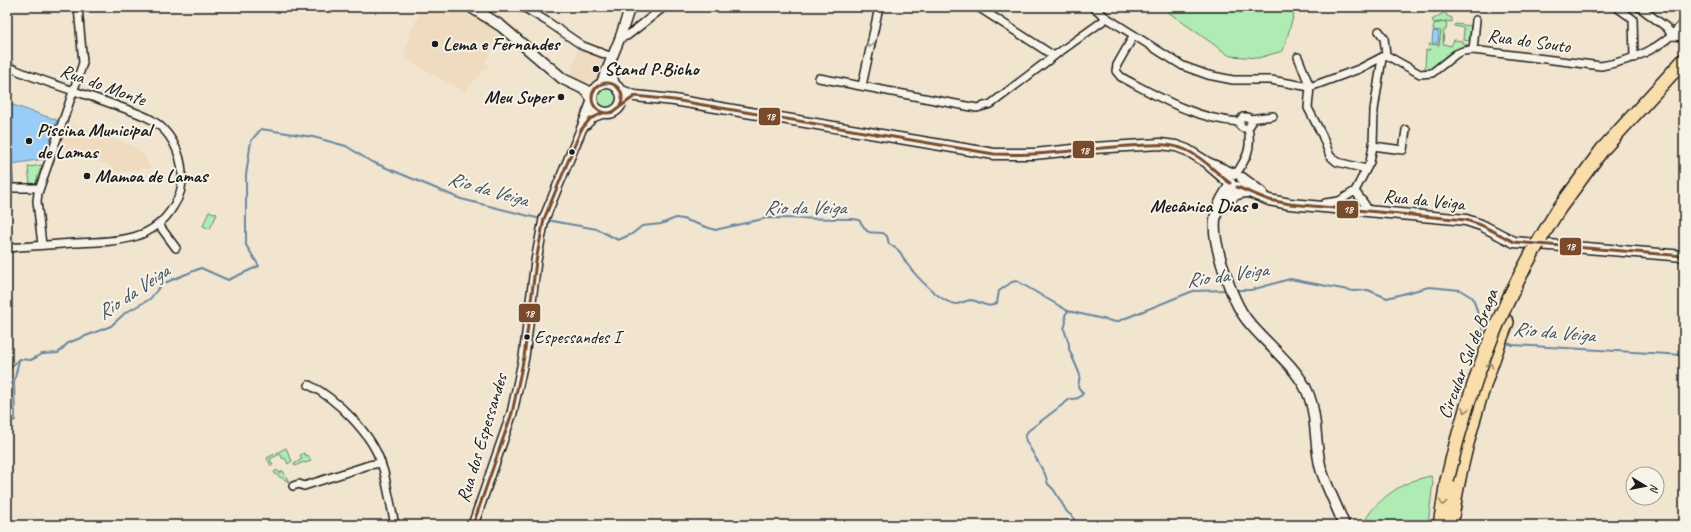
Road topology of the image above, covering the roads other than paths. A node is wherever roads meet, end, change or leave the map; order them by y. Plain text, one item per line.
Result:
1 (78, 7) edge
2 (471, 7) edge
3 (523, 7) edge
4 (630, 7) edge
5 (664, 7) edge
6 (879, 7) edge
7 (978, 7) edge
8 (991, 7) edge
9 (1093, 7) edge
10 (1616, 7) edge
11 (1639, 7) edge
12 (992, 15) junction
13 (1107, 18) junction
14 (1476, 20) dead end
15 (1684, 22) edge
16 (1378, 31) dead end
17 (1134, 35) junction
18 (1673, 36) junction
19 (1684, 36) edge
20 (620, 38) junction
21 (1473, 50) junction
22 (1054, 56) junction
23 (1298, 57) dead end
24 (1384, 57) junction
25 (1634, 58) junction
26 (611, 59) junction
27 (1684, 60) edge
28 (7, 66) edge
29 (1684, 72) edge
30 (819, 78) dead end
31 (570, 82) junction
32 (600, 85) junction
33 (862, 86) junction
34 (1310, 87) junction
35 (617, 88) junction
36 (73, 90) junction
37 (635, 96) junction
38 (592, 99) junction
39 (617, 109) junction
40 (603, 113) junction
41 (1273, 116) dead end
42 (1250, 119) junction
43 (1239, 122) junction
44 (1248, 128) junction
45 (581, 130) junction
46 (1406, 130) dead end
47 (1373, 146) junction
48 (1208, 163) junction
49 (1366, 169) junction
50 (1219, 175) junction
51 (1236, 181) junction
52 (7, 188) edge
53 (39, 188) junction
54 (1355, 191) junction
55 (1249, 192) junction
56 (1227, 198) junction
57 (1276, 201) junction
58 (1323, 207) junction
59 (1368, 211) junction
60 (1561, 213) junction
61 (159, 225) junction
62 (42, 245) junction
63 (7, 248) edge
64 (176, 248) dead end
65 (1684, 256) edge
66 (309, 385) dead end
67 (381, 463) junction
68 (1452, 482) junction
69 (293, 486) dead end
70 (395, 525) edge
71 (473, 525) edge
72 (1345, 525) edge
73 (1440, 525) edge
74 (1451, 525) edge

1 - 36 street
2 - 31 main road
3 - 26 street
4 - 20 street
5 - 20 street
6 -> 33 street
7 - 12 street
8 - 12 street
9 - 13 street
10 - 25 street
11 - 18 street
12 - 22 street
13 - 17 street
13 - 22 street
14 - 21 street
15 - 18 street
16 - 24 street
17 - 34 street
17 - 43 street
18 - 19 street
18 - 25 street, Rua do Souto
20 - 26 street
21 - 24 street, Rua do Souto
21 - 25 street, Rua do Souto
22 - 33 street
23 - 34 street
24 - 34 street
24 - 47 street
26 - 32 street
26 - 35 street
27 - 60 highway, Circular Sul de Braga
28 - 36 street, Rua do Monte
29 - 60 highway, Circular Sul de Braga
30 - 33 street
31 - 32 main road
31 - 38 main road
32 - 35 main road
32 - 38 main road
34 - 49 street
35 - 37 main road
35 - 39 main road
36 - 53 street
36 - 61 street, Rua do Monte
37 - 39 main road
37 - 48 main road
38 - 40 main road
38 - 45 street, Rua dos Espessandes
39 - 40 main road
40 - 45 street
41 - 42 street
42 - 43 street
42 - 44 street
43 - 44 street
44 - 51 street
45 - 71 street, Rua dos Espessandes
46 - 47 street
47 - 49 street
48 - 50 main road
48 - 51 main road
49 - 54 street
50 - 51 main road
50 - 56 main road
51 - 55 main road, Rua da Veiga
51 - 56 main road
51 - 57 main road, Rua da Veiga
52 - 53 street
53 - 62 street
54 - 58 street
54 - 59 street
55 - 56 main road
55 - 57 main road, Rua da Veiga
56 - 72 main road
57 - 58 main road, Rua da Veiga
58 - 59 main road, Rua da Veiga
59 - 65 main road, Rua da Veiga
60 - 68 highway, Circular Sul de Braga, bridge
61 - 62 street, Rua do Monte
61 - 64 street
62 - 63 street, Rua do Monte
66 - 67 street
67 - 69 street
67 - 70 street
68 -> 73 highway, Circular Sul de Braga
68 - 74 highway, Circular Sul de Braga

